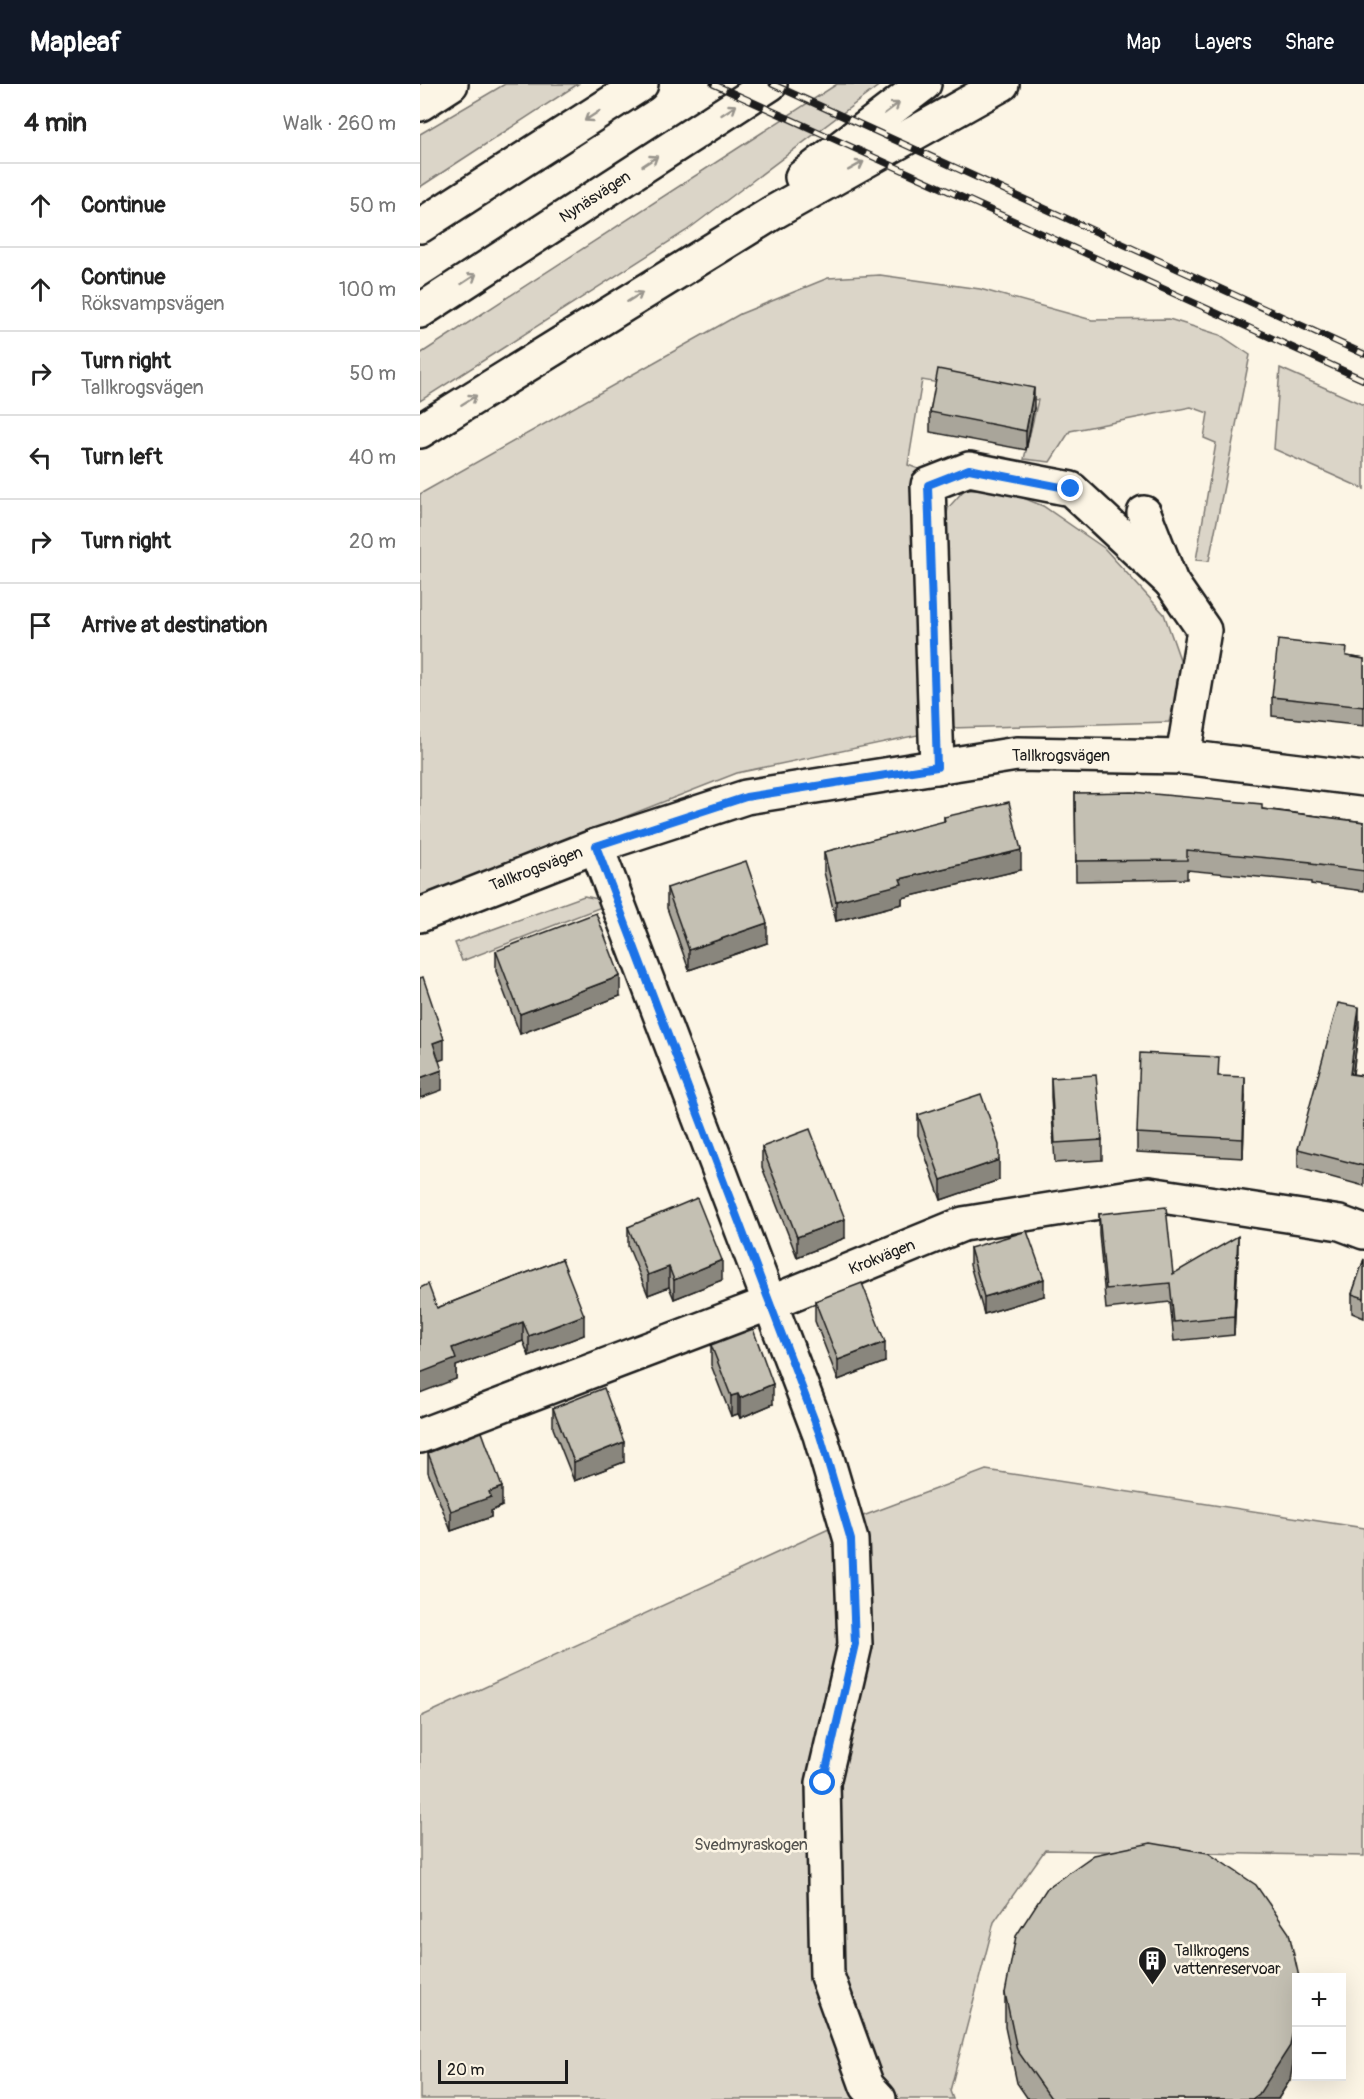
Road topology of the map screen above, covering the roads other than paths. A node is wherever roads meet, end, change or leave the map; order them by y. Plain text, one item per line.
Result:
1 (451, 84) edge
2 (641, 84) edge
3 (770, 84) edge
4 (924, 84) edge
5 (1002, 84) edge
6 (420, 104) edge
7 (420, 226) edge
8 (679, 270) junction
9 (420, 311) edge
10 (420, 431) edge
11 (1144, 513) dead end
12 (1171, 582) junction
13 (1183, 757) junction
14 (937, 767) junction
15 (1364, 779) edge
16 (596, 846) junction
17 (420, 915) edge
18 (1364, 1232) edge
19 (770, 1303) junction
20 (420, 1436) edge
21 (879, 2099) edge

1 - 6 main road
2 -> 7 main road
9 -> 3 main road, Nynäsvägen
8 -> 4 main road
8 -> 5 main road
10 -> 8 main road
11 - 12 main road
12 - 13 main road
12 - 14 main road
13 - 14 main road, Tallkrogsvägen
13 - 15 main road, Tallkrogsvägen
14 - 16 main road, Tallkrogsvägen
16 - 17 main road, Tallkrogsvägen
16 - 19 main road
18 - 19 main road, Krokvägen
19 - 20 main road, Krokvägen
19 - 21 main road

